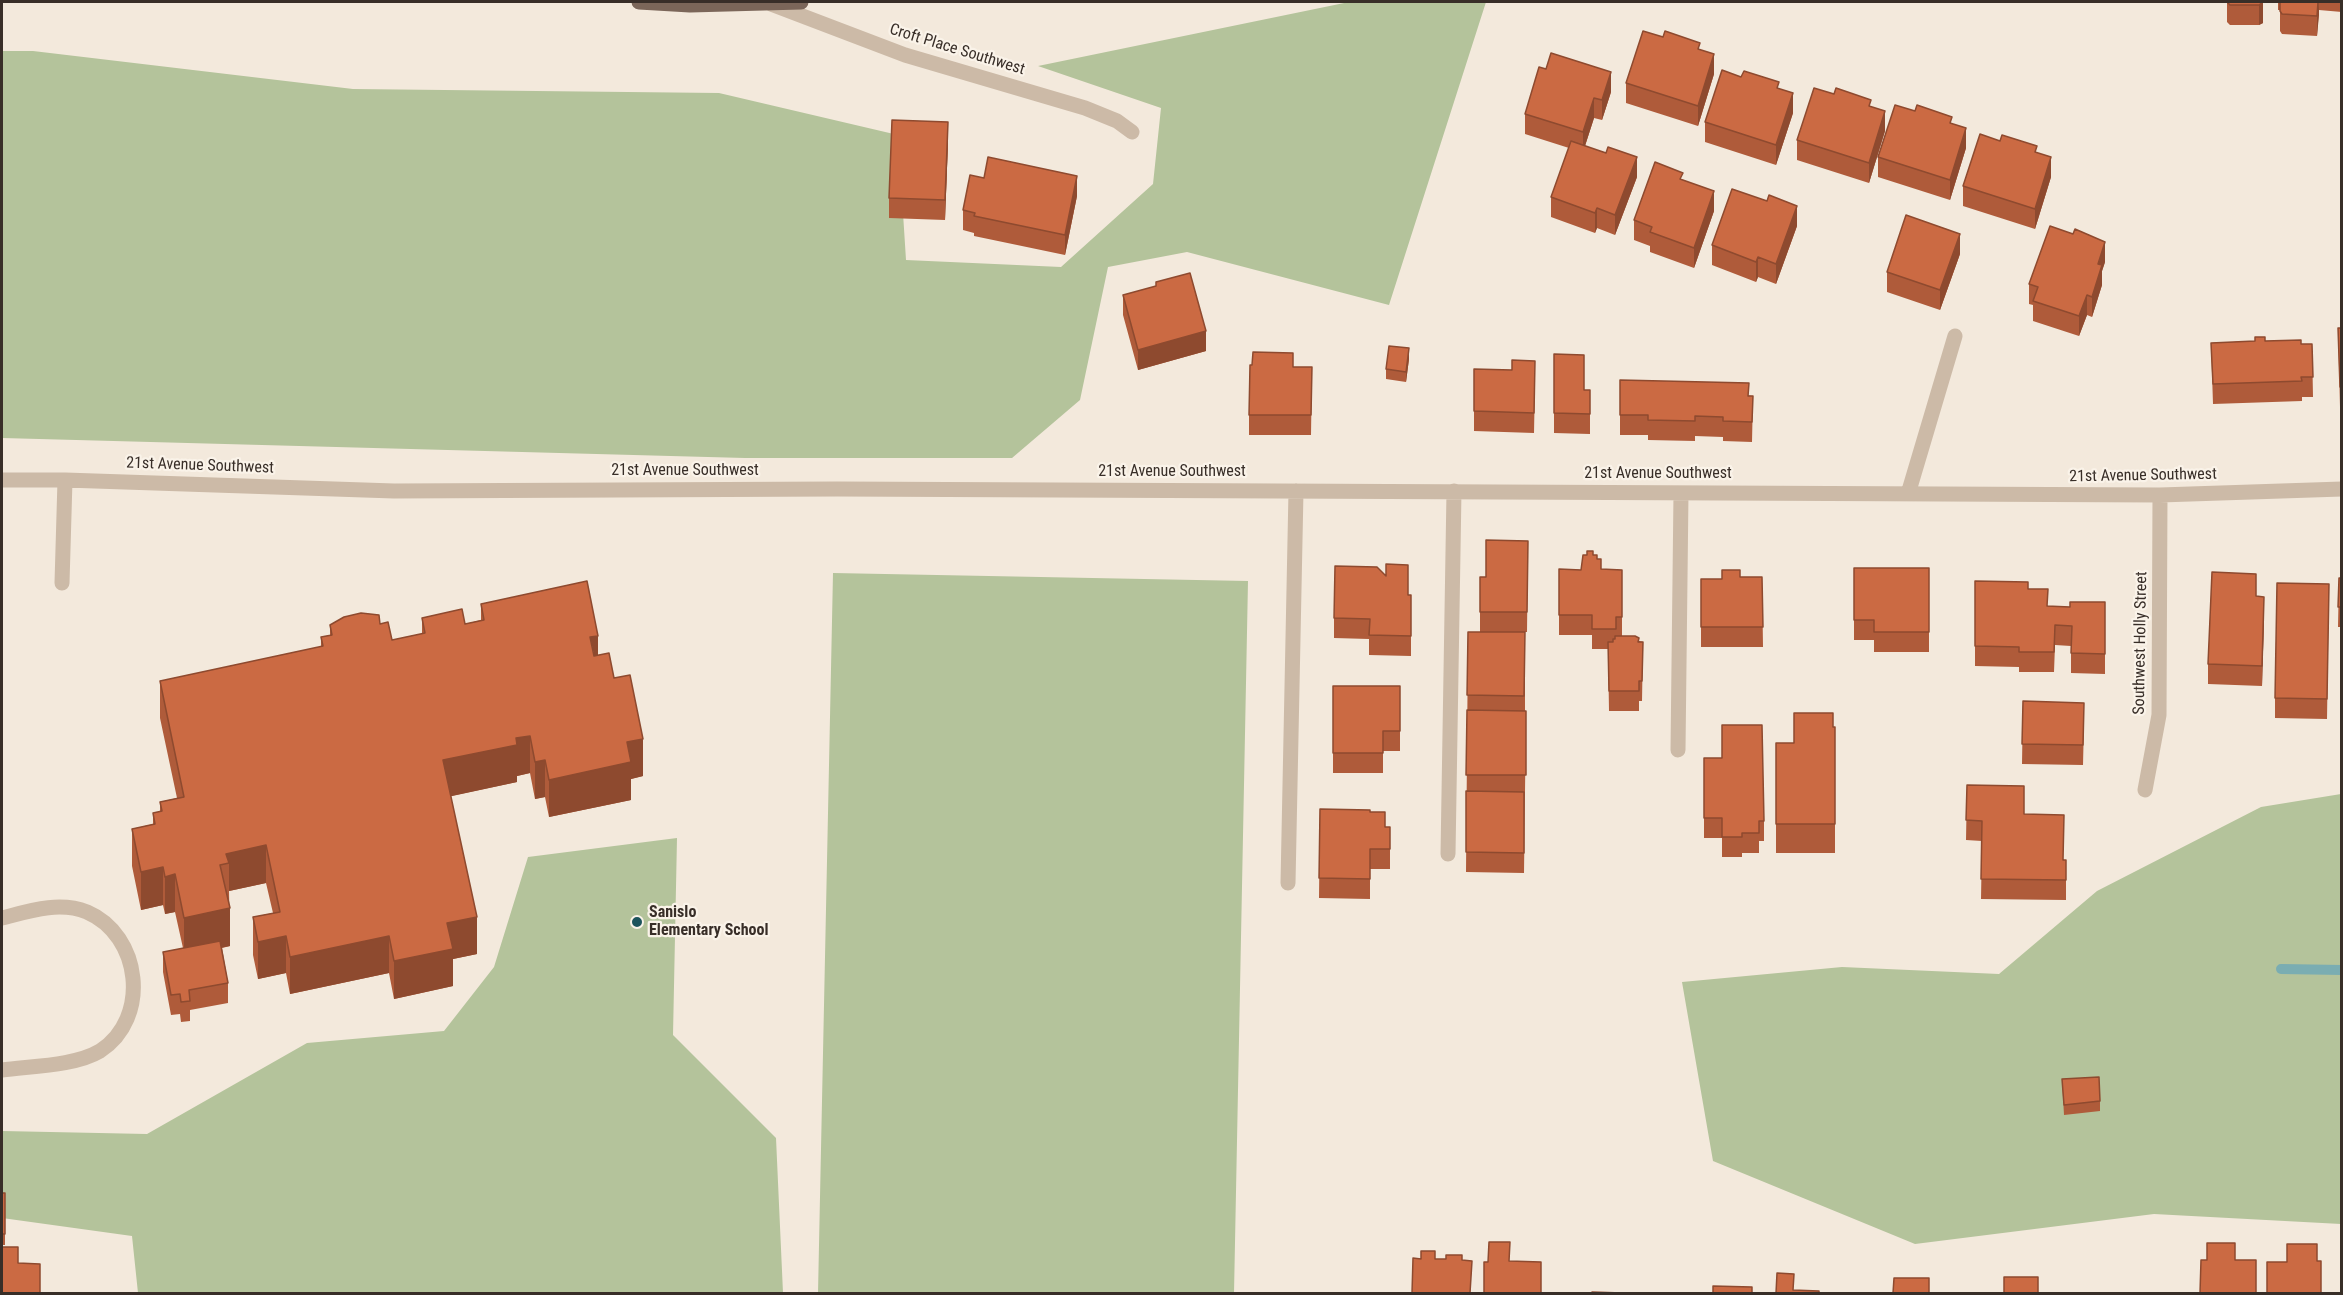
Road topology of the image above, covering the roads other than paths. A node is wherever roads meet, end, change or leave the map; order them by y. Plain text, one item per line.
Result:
1 (639, 2) edge
2 (801, 2) edge
3 (771, 4) junction
4 (1132, 132) dead end
5 (1955, 336) dead end
6 (2, 480) edge
7 (65, 480) junction
8 (2342, 489) edge
9 (1296, 490) junction
10 (1454, 491) junction
11 (1681, 493) junction
12 (1908, 494) junction
13 (2160, 495) junction
14 (62, 583) dead end
15 (1678, 750) dead end
16 (2145, 790) dead end
17 (1448, 854) dead end
18 (1288, 883) dead end
19 (2, 918) edge
20 (2, 1070) edge

1 - 3 main road
2 - 3 main road
3 - 4 street, Croft Place Southwest
5 - 12 street
6 - 7 street, 21st Avenue Southwest
7 - 9 street, 21st Avenue Southwest
7 - 14 street
8 - 13 street, 21st Avenue Southwest
9 - 10 street, 21st Avenue Southwest
9 - 18 street
10 - 11 street, 21st Avenue Southwest
10 - 17 street
11 - 12 street, 21st Avenue Southwest
11 - 15 street
12 - 13 street, 21st Avenue Southwest
13 - 16 street, Southwest Holly Street
19 - 20 street

